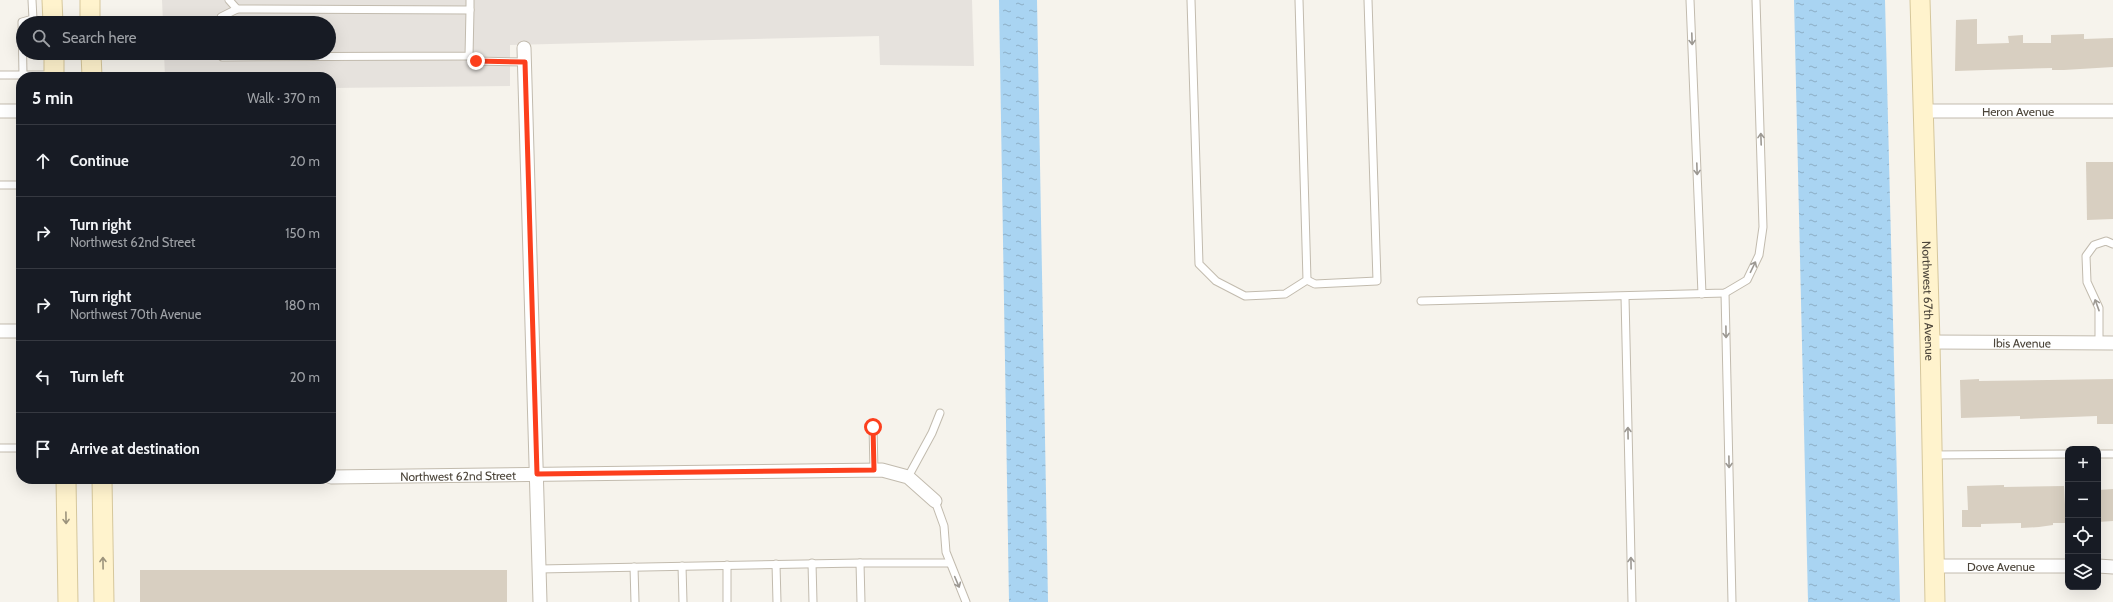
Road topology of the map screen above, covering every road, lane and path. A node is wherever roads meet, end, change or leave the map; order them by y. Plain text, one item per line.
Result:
1 (32, 0) edge
2 (52, 0) edge
3 (90, 0) edge
4 (229, 0) edge
5 (470, 0) edge
6 (1191, 0) edge
7 (1299, 0) edge
8 (1368, 0) edge
9 (1690, 0) edge
10 (1756, 0) edge
11 (1920, 0) edge
12 (237, 9) junction
13 (470, 10) junction
14 (33, 16) edge
15 (53, 16) edge
16 (90, 16) edge
17 (223, 16) edge
18 (524, 48) dead end
19 (469, 56) junction
20 (336, 57) edge
21 (23, 60) edge
22 (54, 60) edge
23 (91, 60) edge
24 (525, 62) junction
25 (23, 72) edge
26 (54, 72) edge
27 (92, 72) edge
28 (0, 75) edge
29 (16, 76) edge
30 (0, 111) edge
31 (16, 111) edge
32 (1923, 111) junction
33 (2113, 111) edge
34 (0, 185) edge
35 (16, 185) edge
36 (2113, 244) edge
37 (1307, 280) junction
38 (1725, 293) junction
39 (1702, 294) junction
40 (1625, 297) junction
41 (1421, 301) dead end
42 (0, 331) edge
43 (16, 331) edge
44 (1930, 342) junction
45 (2099, 343) junction
46 (2113, 343) edge
47 (940, 413) dead end
48 (873, 427) dead end
49 (0, 448) edge
50 (16, 448) edge
51 (2065, 454) edge
52 (2101, 454) edge
53 (2113, 454) edge
54 (1932, 455) junction
55 (874, 470) junction
56 (537, 474) junction
57 (336, 477) edge
58 (908, 477) junction
59 (66, 484) edge
60 (102, 484) edge
61 (935, 501) joint
62 (812, 563) junction
63 (860, 563) junction
64 (949, 563) junction
65 (776, 564) junction
66 (727, 565) junction
67 (682, 566) junction
68 (1935, 566) junction
69 (2065, 566) edge
70 (2101, 566) edge
71 (634, 567) junction
72 (2113, 567) edge
73 (539, 569) junction
74 (68, 602) edge
75 (104, 602) edge
76 (540, 602) edge
77 (635, 602) edge
78 (683, 602) edge
79 (728, 602) edge
80 (777, 602) edge
81 (813, 602) edge
82 (861, 602) edge
83 (966, 602) edge
84 (1632, 602) edge
85 (1732, 602) edge
86 (1935, 602) edge

1 - 14 lane
2 - 15 street
3 - 16 street
4 - 12 lane
5 - 13 lane
6 - 37 lane
7 - 37 lane
8 - 37 lane
9 -> 39 lane
38 -> 10 lane
11 - 32 street, Northwest 67th Avenue
12 - 13 lane
12 - 17 lane
13 - 19 lane
18 - 24 street
19 - 20 lane
19 - 24 lane
21 - 25 lane
22 - 26 street
23 - 27 street
24 - 56 street
28 - 29 lane
30 - 31 street
32 - 33 street, Heron Avenue
32 - 44 street, Northwest 67th Avenue
34 - 35 lane
45 -> 36 lane
38 - 39 lane
38 -> 85 lane
39 - 40 lane
40 - 41 lane
84 -> 40 lane
42 - 43 street
44 - 45 street, Ibis Avenue
44 - 54 street, Northwest 67th Avenue
45 - 46 street, Ibis Avenue
47 - 58 lane
48 - 55 lane
49 - 50 lane
51 - 54 lane
52 - 53 lane
54 - 68 street, Northwest 67th Avenue
55 - 56 street, Northwest 62nd Street
55 - 58 street, Northwest 62nd Street
56 - 57 street, Northwest 62nd Street
56 - 73 street
58 - 61 street, Northwest 62nd Street
59 -> 74 street
75 -> 60 street
61 - 64 lane
62 - 63 lane
62 - 65 lane
62 - 81 lane
63 - 64 lane
63 - 82 lane
64 -> 83 lane
65 - 66 lane
65 - 80 lane
66 - 67 lane
66 - 79 lane
67 - 71 lane
67 - 78 lane
68 - 69 street, Dove Avenue
68 - 86 street, Northwest 67th Avenue
70 - 72 street
71 - 73 lane
71 - 77 lane
73 - 76 street

